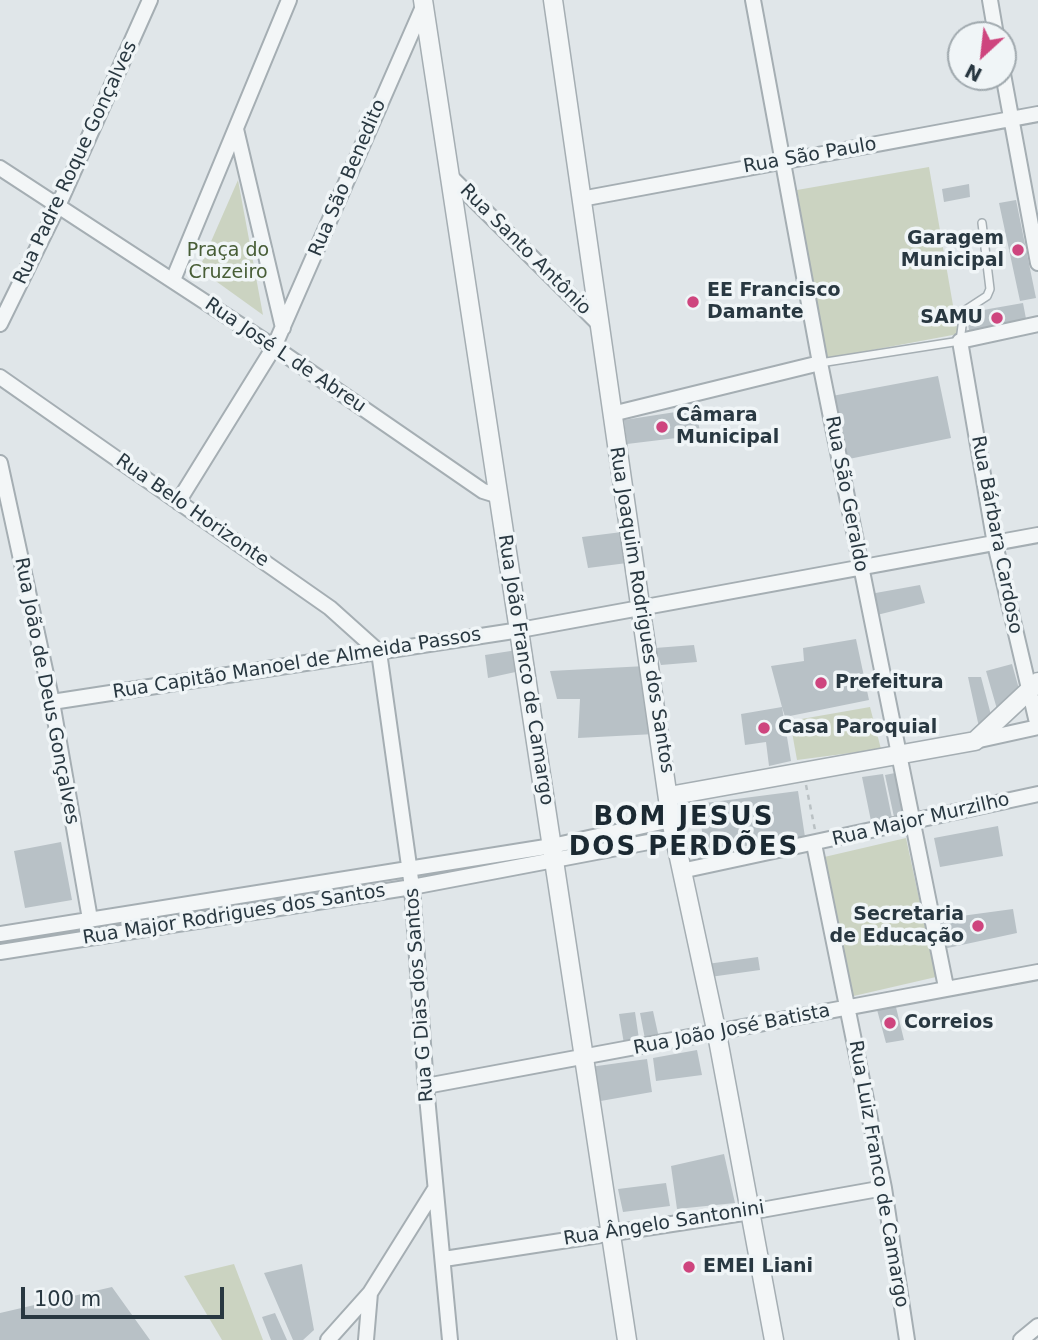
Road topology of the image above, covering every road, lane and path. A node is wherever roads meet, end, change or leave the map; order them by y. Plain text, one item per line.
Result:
1 (150, 0) edge
2 (289, 0) edge
3 (553, 0) edge
4 (753, 0) edge
5 (990, 0) edge
6 (423, 5) edge
7 (994, 21) edge
8 (1006, 91) edge
9 (1038, 114) edge
10 (1011, 119) junction
11 (236, 129) junction
12 (784, 161) junction
13 (0, 168) edge
14 (452, 178) junction
15 (581, 199) junction
16 (58, 206) junction
17 (982, 223) dead end
18 (1038, 263) edge
19 (173, 280) junction
20 (597, 322) junction
21 (0, 324) edge
22 (1038, 324) edge
23 (283, 328) junction
24 (960, 341) junction
25 (274, 347) junction
26 (820, 363) junction
27 (0, 377) edge
28 (612, 414) junction
29 (0, 463) edge
30 (499, 496) junction
31 (178, 502) junction
32 (1038, 535) edge
33 (995, 544) junction
34 (860, 568) junction
35 (641, 609) junction
36 (520, 630) junction
37 (379, 652) junction
38 (1033, 686) edge
39 (52, 702) junction
40 (1038, 727) edge
41 (975, 741) junction
42 (898, 755) junction
43 (803, 770) junction
44 (1038, 794) edge
45 (669, 796) junction
46 (912, 823) junction
47 (673, 828) junction
48 (816, 844) junction
49 (553, 852) junction
50 (410, 869) junction
51 (681, 871) junction
52 (412, 887) junction
53 (90, 919) junction
54 (7, 934) edge
55 (8, 951) edge
56 (1038, 972) edge
57 (946, 987) junction
58 (848, 1008) junction
59 (717, 1034) junction
60 (583, 1059) junction
61 (426, 1086) junction
62 (884, 1188) junction
63 (435, 1189) junction
64 (750, 1212) junction
65 (611, 1231) junction
66 (444, 1259) junction
67 (370, 1293) junction
68 (1038, 1326) edge
69 (328, 1340) edge
70 (366, 1340) edge
71 (450, 1340) edge
72 (626, 1340) edge
73 (774, 1340) edge
74 (907, 1340) edge
75 (1021, 1340) edge

1 - 16 street, Rua Padre Roque Gonçalves
2 - 11 street
3 - 15 street, Rua Joaquim Rodrigues dos Santos
4 - 12 street, Rua São Geraldo
5 - 7 street
6 - 14 street, Rua João Franco de Camargo
6 - 23 street, Rua São Benedito
8 - 10 street
9 - 10 street, Rua São Paulo
10 - 12 street, Rua São Paulo
10 - 18 street
11 - 19 street
11 - 23 street
12 - 15 street, Rua São Paulo
12 - 26 street, Rua São Geraldo
13 - 16 street, Rua José L de Abreu
14 - 20 street, Rua Santo Antônio
14 - 30 street, Rua João Franco de Camargo
15 - 20 street, Rua Joaquim Rodrigues dos Santos
16 - 19 street, Rua José L de Abreu
16 - 21 street, Rua Padre Roque Gonçalves
17 - 24 lane
19 - 25 street, Rua José L de Abreu
20 - 28 street, Rua Joaquim Rodrigues dos Santos
22 - 24 street
23 - 25 street, Rua São Benedito
24 - 26 lane
24 - 33 street, Rua Bárbara Cardoso
25 - 30 street, Rua José L de Abreu
25 - 31 street, Rua São Benedito
26 - 28 street
26 - 34 street, Rua São Geraldo
27 - 31 street, Rua Belo Horizonte
28 - 35 street, Rua Joaquim Rodrigues dos Santos
29 - 39 street, Rua João de Deus Gonçalves
30 - 36 street, Rua João Franco de Camargo
31 - 37 street, Rua Belo Horizonte
32 - 33 street, Rua Capitão Manoel de Almeida Passos
33 - 34 street, Rua Capitão Manoel de Almeida Passos
33 - 38 street, Rua Bárbara Cardoso
34 - 35 street, Rua Capitão Manoel de Almeida Passos
34 - 42 street, Rua São Geraldo
35 - 36 street, Rua Capitão Manoel de Almeida Passos
35 - 45 street, Rua Joaquim Rodrigues dos Santos
36 - 37 street, Rua Capitão Manoel de Almeida Passos
36 - 49 street, Rua João Franco de Camargo
37 - 39 street, Rua Capitão Manoel de Almeida Passos
37 - 50 street, Rua G Dias dos Santos
38 - 40 street, Rua Bárbara Cardoso
38 - 41 street
39 - 53 street, Rua João de Deus Gonçalves
40 - 41 street
41 - 42 street
42 - 43 street
42 - 46 street, Rua São Geraldo
43 - 45 street
43 - 48 path
44 - 46 street, Rua Major Murzilho
45 - 47 street, Rua Joaquim Rodrigues dos Santos
46 - 48 street, Rua Major Murzilho
46 - 57 street, Rua São Geraldo
47 - 49 street, Rua Major Rodrigues dos Santos
47 - 51 street, Rua Joaquim Rodrigues dos Santos
48 - 51 street, Rua Major Murzilho
48 - 58 street, Rua Luiz Franco de Camargo
49 - 50 street, Rua Major Rodrigues dos Santos
49 - 52 street, Rua Major Rodrigues dos Santos
49 - 60 street, Rua João Franco de Camargo
50 - 52 street, Rua G Dias dos Santos
50 - 53 street, Rua Major Rodrigues dos Santos
51 - 59 street, Rua Joaquim Rodrigues dos Santos
52 - 55 street, Rua Major Rodrigues dos Santos
52 - 61 street, Rua G Dias dos Santos
53 - 54 street, Rua Major Rodrigues dos Santos
54 - 55 street
56 - 57 street, Rua João José Batista
57 - 58 street, Rua João José Batista
58 - 59 street, Rua João José Batista
58 - 62 street, Rua Luiz Franco de Camargo
59 - 60 street, Rua João José Batista
59 - 64 street, Rua Joaquim Rodrigues dos Santos
60 - 61 street, Rua João José Batista
60 - 65 street, Rua João Franco de Camargo
61 - 63 street, Rua G Dias dos Santos
62 - 64 street, Rua Ângelo Santonini
62 - 74 street, Rua Luiz Franco de Camargo
63 - 66 street, Rua G Dias dos Santos
63 - 67 street
64 - 65 street, Rua Ângelo Santonini
64 - 73 street, Rua Joaquim Rodrigues dos Santos
65 - 66 street, Rua Ângelo Santonini
65 - 72 street, Rua João Franco de Camargo
66 - 71 street, Rua G Dias dos Santos
67 - 69 street
67 - 70 street
68 - 75 street

